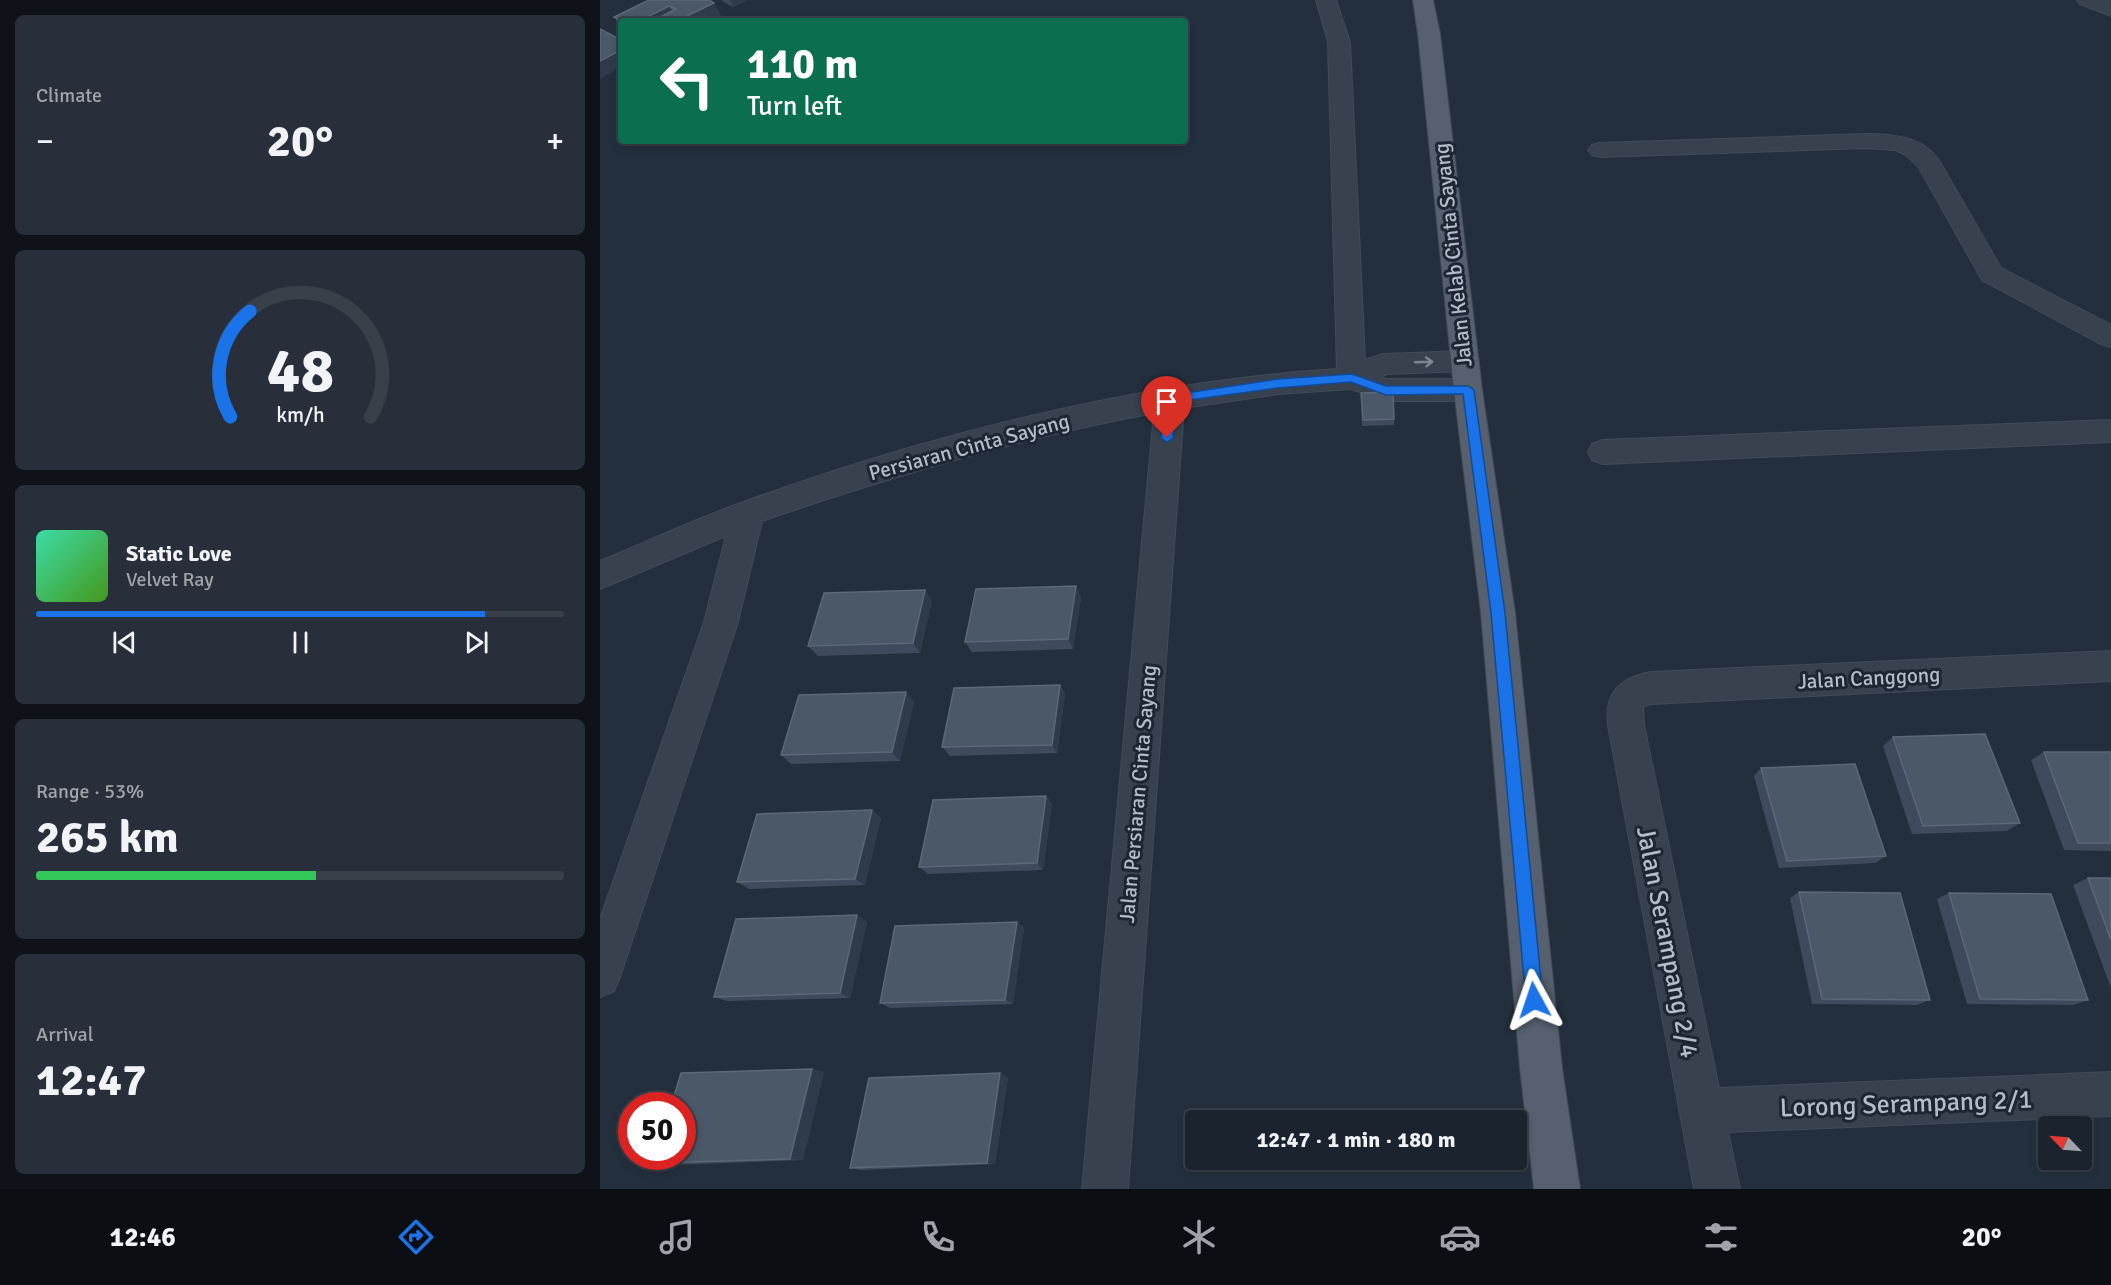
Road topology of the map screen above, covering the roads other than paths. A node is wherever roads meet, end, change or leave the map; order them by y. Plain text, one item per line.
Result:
1 (1326, 0) edge
2 (1423, 0) edge
3 (2087, 0) edge
4 (2111, 10) edge
5 (1600, 150) dead end
6 (2111, 337) edge
7 (1466, 376) junction
8 (1352, 378) junction
9 (1170, 399) junction
10 (2111, 431) edge
11 (1603, 452) dead end
12 (748, 513) junction
13 (600, 575) edge
14 (2111, 666) edge
15 (1629, 696) joint
16 (600, 977) edge
17 (2111, 1094) edge
18 (1701, 1111) junction
19 (1106, 1189) edge
20 (1557, 1189) edge
21 (1717, 1189) edge

1 - 8 street
2 - 7 main road, Jalan Kelab Cinta Sayang
3 - 4 street
5 - 6 street
7 - 8 street
7 - 20 main road, Jalan Kelab Cinta Sayang
8 - 9 street, Persiaran Cinta Sayang
9 - 12 street, Persiaran Cinta Sayang
9 - 19 street, Jalan Persiaran Cinta Sayang
10 - 11 street
12 - 13 street, Persiaran Cinta Sayang
12 - 16 street
14 - 15 street, Jalan Canggong
15 - 18 street, Jalan Serampang 2/4
17 - 18 street, Lorong Serampang 2/1
18 - 21 street, Jalan Serampang 2/4

